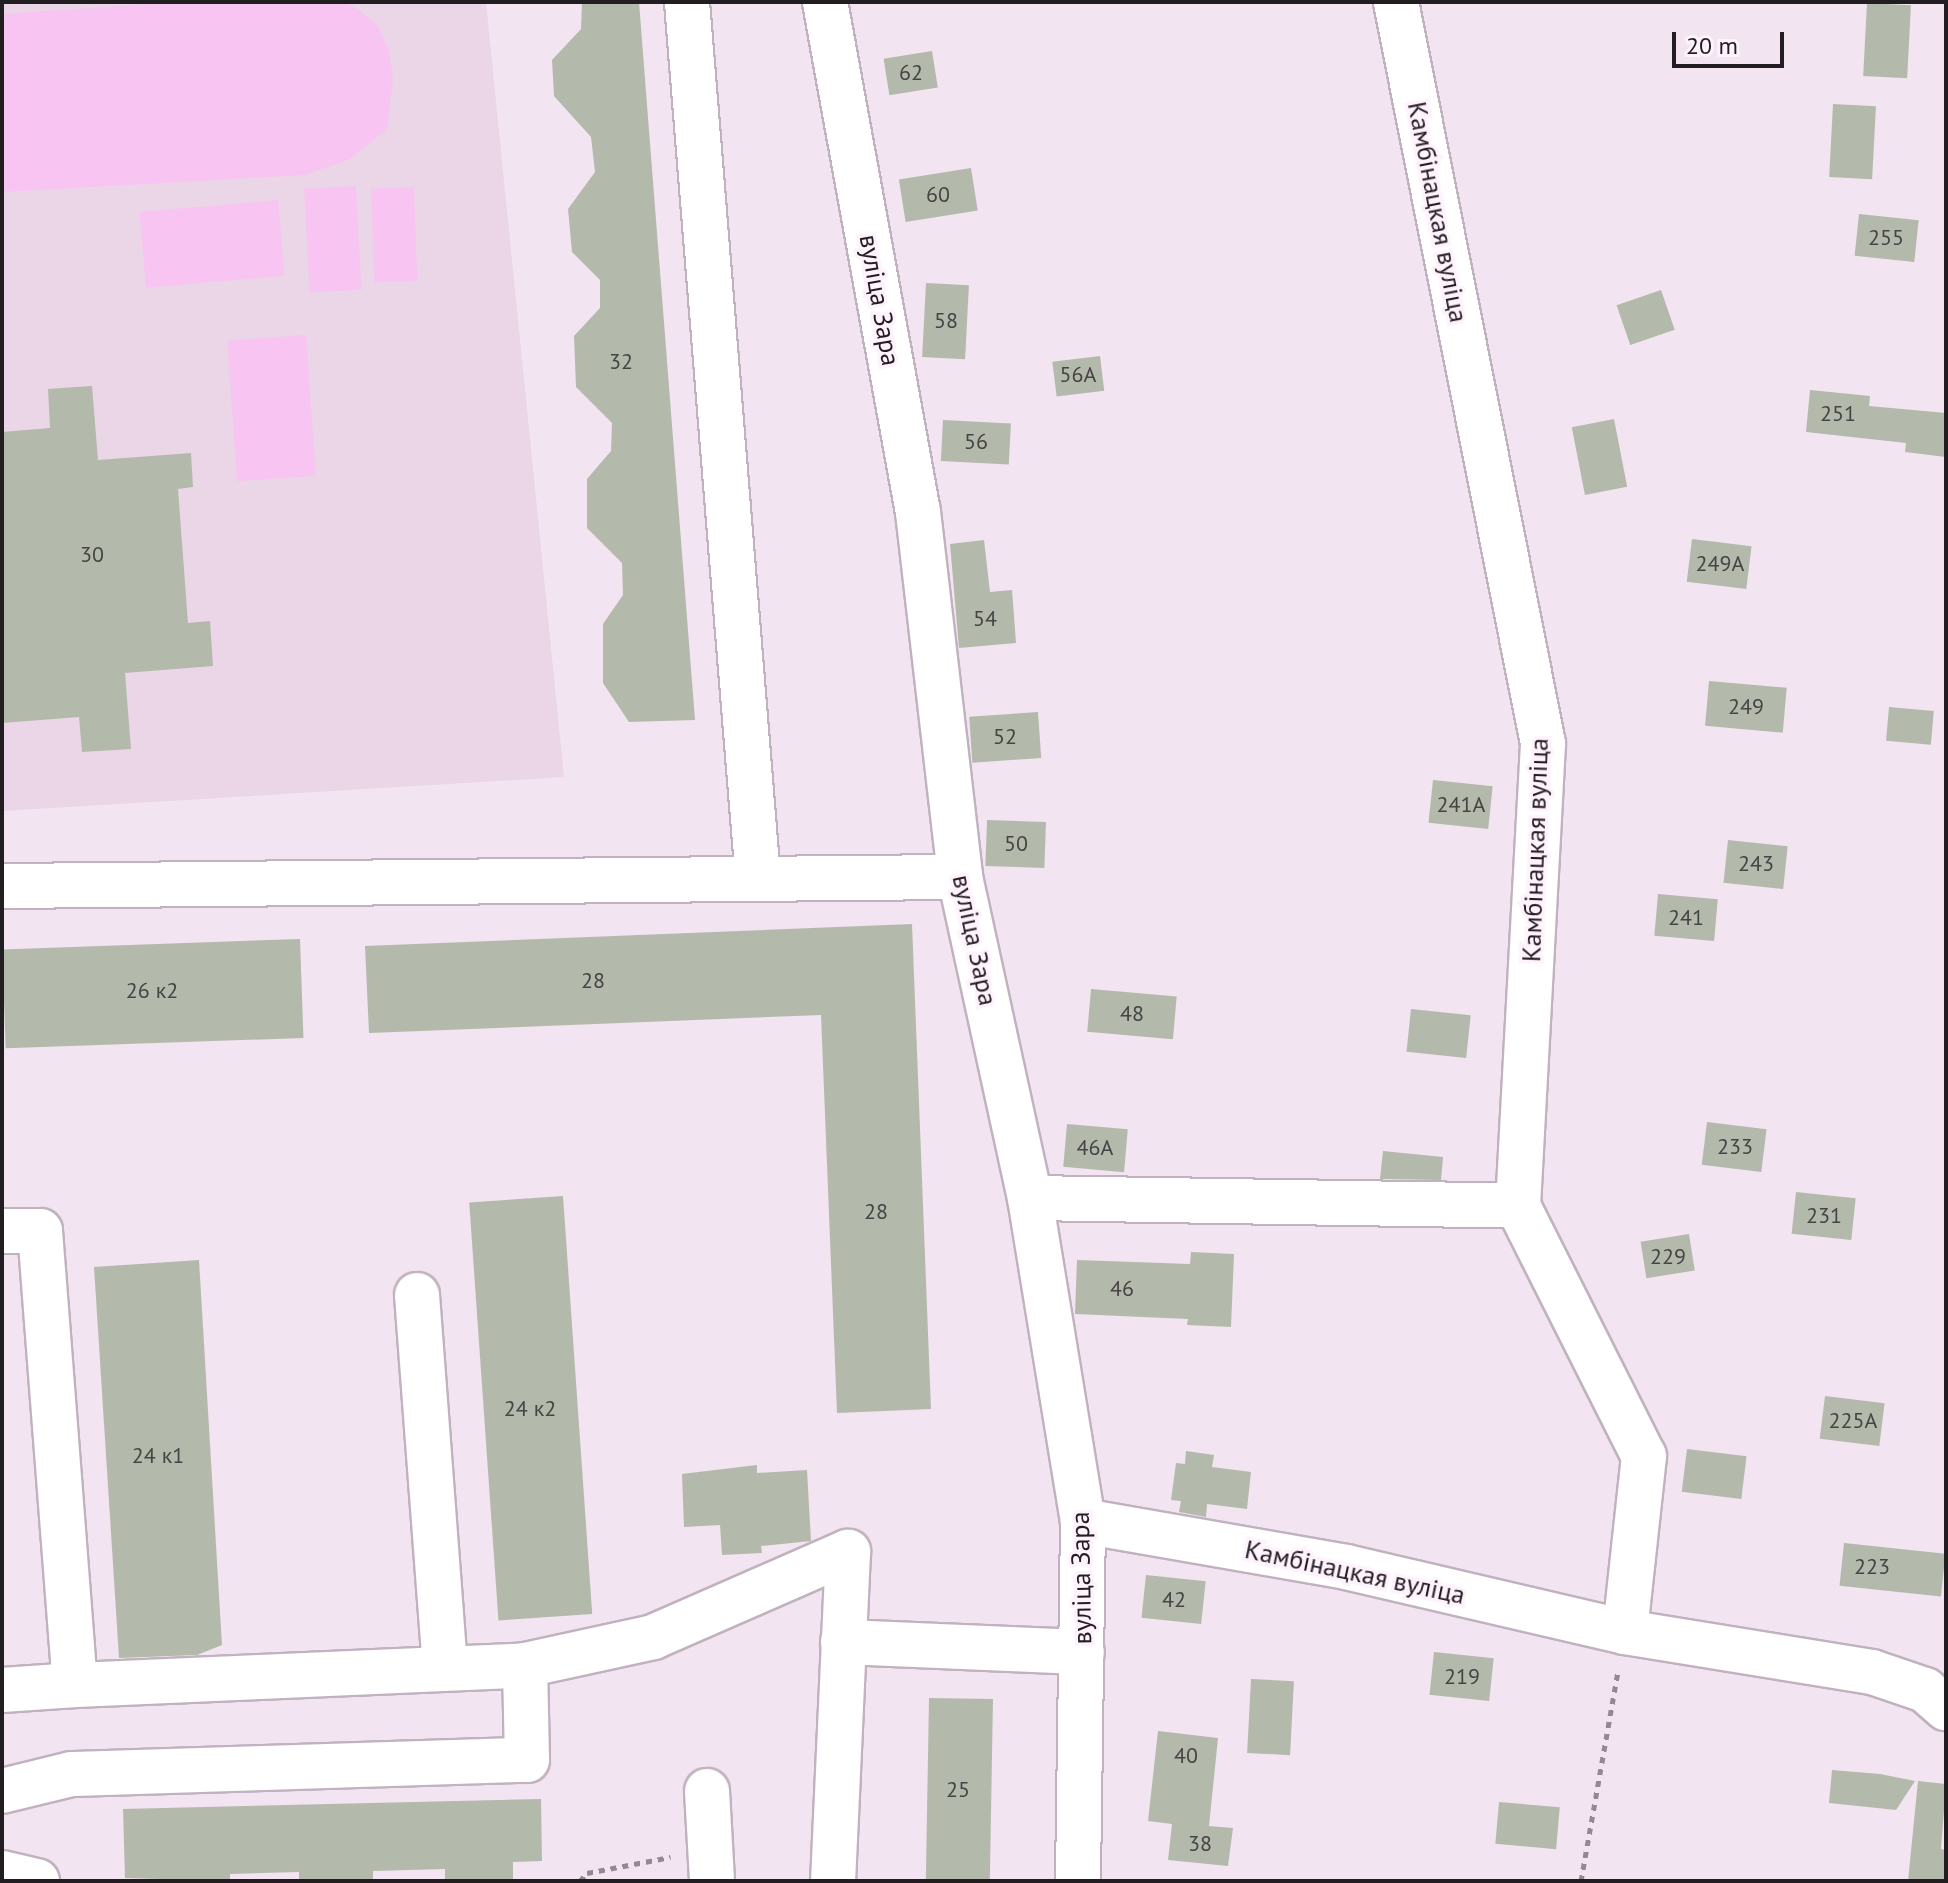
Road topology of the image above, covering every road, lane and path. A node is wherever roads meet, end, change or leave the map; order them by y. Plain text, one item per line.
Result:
1 (687, 2) edge
2 (825, 2) edge
3 (1396, 2) edge
4 (960, 877) junction
5 (758, 878) junction
6 (2, 886) edge
7 (1030, 1198) junction
8 (1518, 1206) junction
9 (2, 1231) edge
10 (417, 1295) dead end
11 (1083, 1521) junction
12 (1625, 1632) junction
13 (843, 1642) junction
14 (1082, 1652) junction
15 (525, 1665) junction
16 (445, 1668) junction
17 (75, 1685) junction
18 (2, 1690) edge
19 (1946, 1708) edge
20 (2, 1791) edge
21 (707, 1791) dead end
22 (711, 1865) edge
23 (2, 1873) edge
24 (37, 1881) edge
25 (580, 1881) edge
26 (833, 1881) edge
27 (1078, 1881) edge
28 (1581, 1881) edge

1 - 5 street
2 - 4 street, вуліца Зара
3 - 8 street, Камбінацкая вуліца
4 - 5 street
4 - 7 street, вуліца Зара
5 - 6 street
7 - 8 street
7 - 11 street, вуліца Зара
8 - 12 street, Камбінацкая вуліца
9 - 17 street
10 - 16 street
11 - 12 street, Камбінацкая вуліца
11 - 14 street, вуліца Зара
12 - 19 street, Камбінацкая вуліца
12 - 28 path
13 - 14 street
13 - 15 street
13 - 26 street
14 - 27 street, вуліца Зара
15 - 16 street
15 - 20 street
16 - 17 street
17 - 18 street
21 - 22 street
22 - 25 path
23 - 24 street

